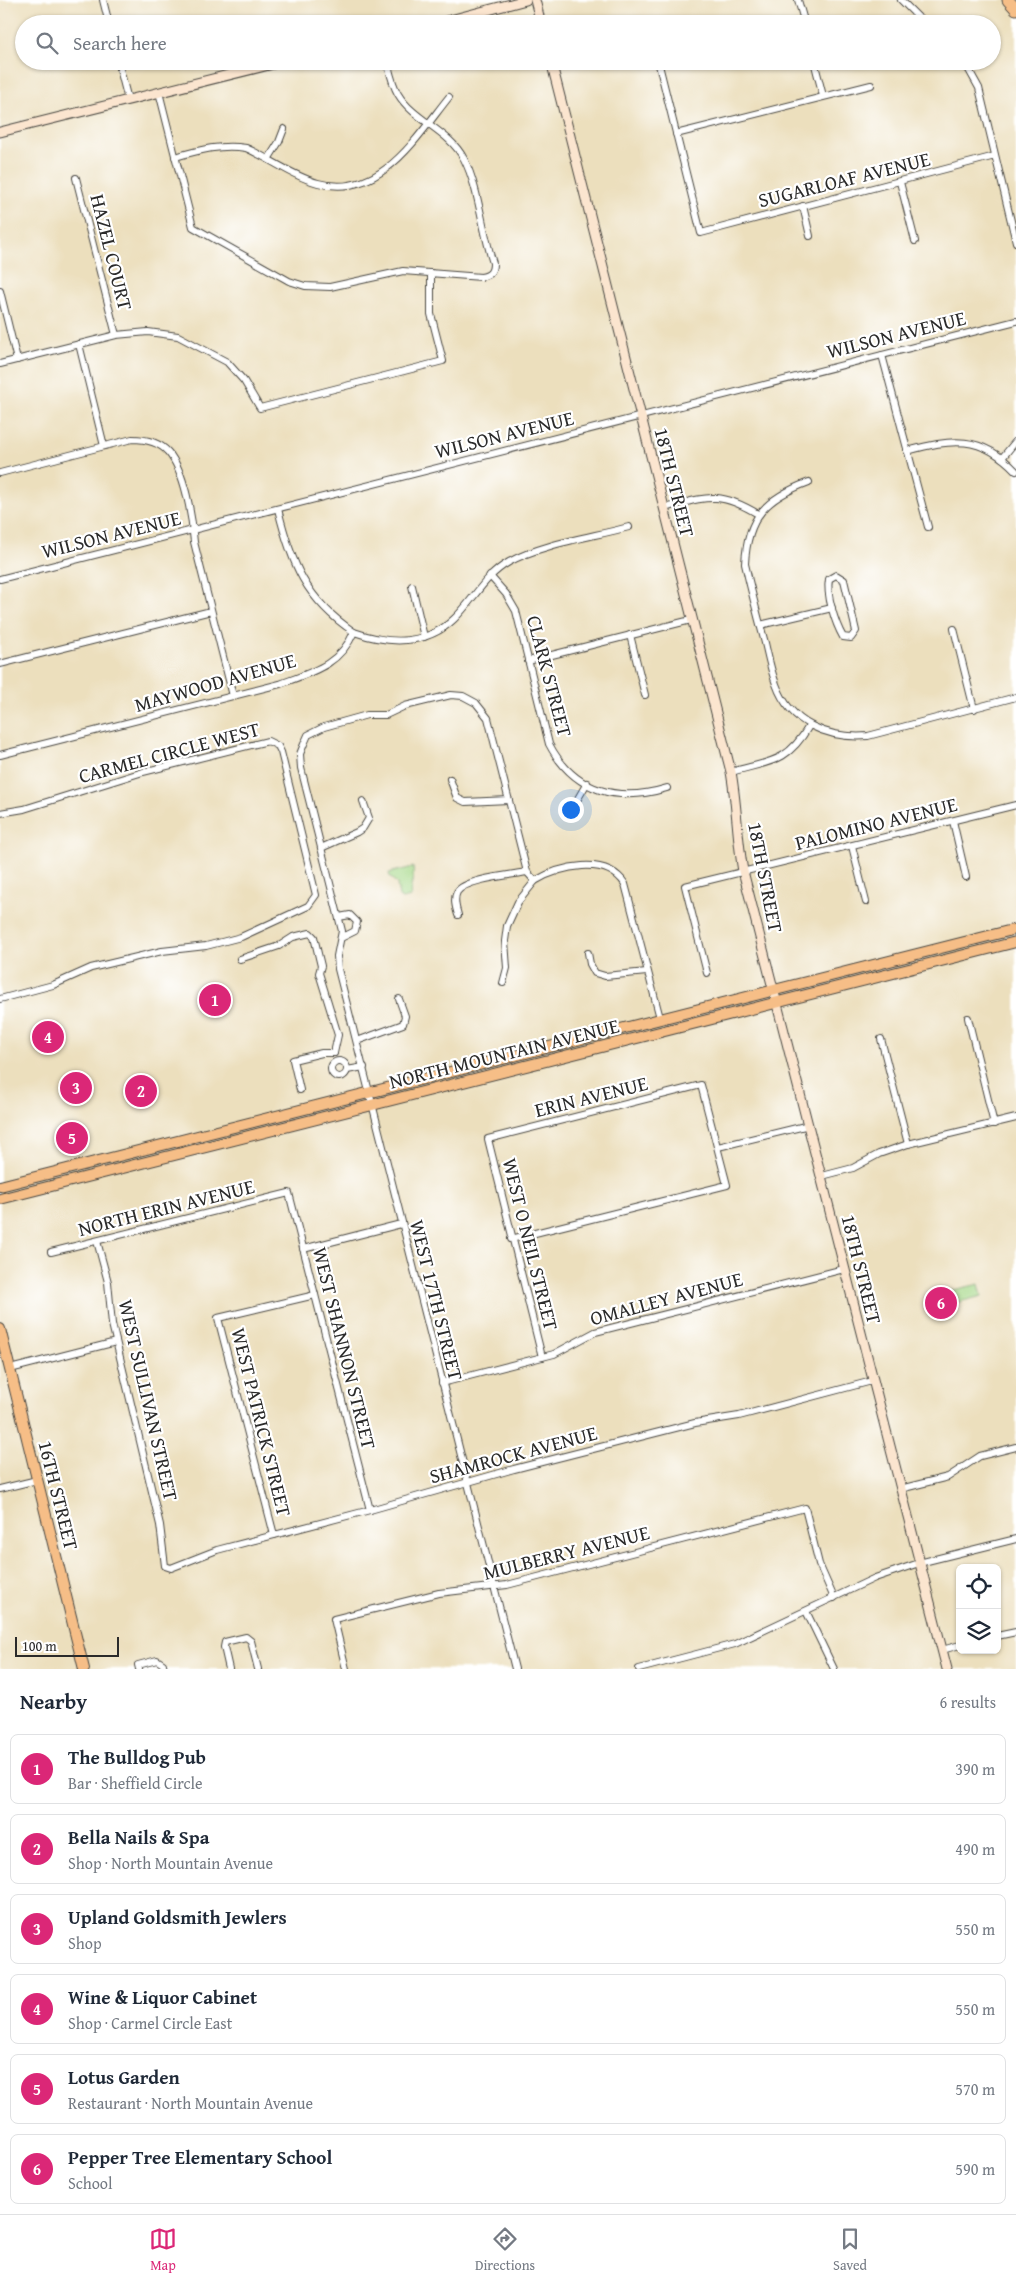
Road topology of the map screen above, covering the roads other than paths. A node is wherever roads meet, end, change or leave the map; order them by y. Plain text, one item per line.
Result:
1 (102, 0) edge
2 (526, 0) edge
3 (535, 0) edge
4 (798, 0) edge
5 (901, 0) edge
6 (1008, 0) edge
7 (1016, 8) edge
8 (106, 15) edge
9 (469, 15) edge
10 (539, 15) edge
11 (802, 15) edge
12 (916, 15) edge
13 (120, 70) edge
14 (248, 70) edge
15 (389, 70) edge
16 (553, 70) edge
17 (660, 70) edge
18 (816, 70) edge
19 (969, 70) edge
20 (871, 85) dead end
21 (159, 92) junction
22 (823, 96) junction
23 (449, 98) dead end
24 (128, 100) junction
25 (429, 122) junction
26 (284, 129) dead end
27 (0, 132) edge
28 (676, 134) junction
29 (995, 156) junction
30 (175, 157) junction
31 (269, 158) junction
32 (76, 178) dead end
33 (900, 182) junction
34 (802, 206) junction
35 (1014, 223) edge
36 (810, 236) dead end
37 (915, 242) dead end
38 (1016, 242) edge
39 (432, 273) junction
40 (0, 291) edge
41 (1016, 321) edge
42 (116, 335) junction
43 (80, 344) junction
44 (882, 355) junction
45 (17, 360) junction
46 (0, 364) edge
47 (640, 416) junction
48 (1016, 441) edge
49 (104, 446) junction
50 (907, 451) junction
51 (1002, 458) junction
52 (1016, 471) edge
53 (0, 472) edge
54 (809, 482) dead end
55 (664, 508) junction
56 (278, 509) junction
57 (758, 514) junction
58 (629, 527) dead end
59 (928, 527) dead end
60 (193, 530) junction
61 (490, 576) junction
62 (0, 579) edge
63 (412, 586) dead end
64 (832, 608) junction
65 (212, 611) junction
66 (691, 620) junction
67 (760, 625) junction
68 (954, 629) dead end
69 (354, 632) junction
70 (630, 635) junction
71 (424, 637) junction
72 (528, 661) junction
73 (0, 664) edge
74 (645, 695) dead end
75 (233, 696) junction
76 (1016, 697) edge
77 (974, 709) junction
78 (809, 726) junction
79 (0, 755) edge
80 (730, 772) junction
81 (450, 779) dead end
82 (587, 783) junction
83 (667, 788) dead end
84 (508, 800) junction
85 (364, 801) dead end
86 (1016, 805) edge
87 (0, 813) edge
88 (569, 814) dead end
89 (952, 821) junction
90 (852, 846) junction
91 (321, 848) junction
92 (743, 871) junction
93 (528, 872) junction
94 (966, 877) dead end
95 (535, 881) junction
96 (866, 902) dead end
97 (458, 915) dead end
98 (339, 917) junction
99 (1016, 929) edge
100 (341, 938) junction
101 (1016, 942) edge
102 (588, 952) dead end
103 (240, 960) dead end
104 (648, 972) junction
105 (708, 973) dead end
106 (503, 983) dead end
107 (772, 990) junction
108 (0, 999) edge
109 (400, 999) dead end
110 (776, 1002) junction
111 (660, 1018) junction
112 (968, 1018) dead end
113 (881, 1039) dead end
114 (357, 1041) junction
115 (334, 1053) junction
116 (337, 1062) junction
117 (364, 1067) junction
118 (347, 1070) junction
119 (300, 1090) dead end
120 (369, 1093) junction
121 (372, 1105) junction
122 (1016, 1118) edge
123 (994, 1124) junction
124 (809, 1125) junction
125 (488, 1139) joint
126 (179, 1140) junction
127 (908, 1144) junction
128 (718, 1147) junction
129 (181, 1152) junction
130 (822, 1176) junction
131 (0, 1186) edge
132 (289, 1193) joint
133 (0, 1199) edge
134 (401, 1224) junction
135 (511, 1239) junction
136 (97, 1241) junction
137 (303, 1249) junction
138 (51, 1252) dead end
139 (844, 1270) junction
140 (315, 1295) junction
141 (0, 1329) edge
142 (116, 1342) junction
143 (542, 1357) junction
144 (10, 1369) junction
145 (872, 1381) junction
146 (442, 1383) junction
147 (1016, 1447) edge
148 (37, 1480) junction
149 (467, 1483) junction
150 (0, 1489) edge
151 (900, 1489) junction
152 (370, 1510) junction
153 (274, 1534) junction
154 (1016, 1539) edge
155 (920, 1563) junction
156 (165, 1566) joint
157 (494, 1588) junction
158 (834, 1598) junction
159 (806, 1611) junction
160 (1016, 1632) edge
161 (1001, 1635) edge
162 (956, 1646) edge
163 (942, 1650) junction
164 (84, 1669) edge
165 (139, 1669) edge
166 (164, 1669) edge
167 (229, 1669) edge
168 (258, 1669) edge
169 (346, 1669) edge
170 (514, 1669) edge
171 (638, 1669) edge
172 (834, 1669) edge
173 (947, 1669) edge

1 - 8 street
2 - 9 main road
3 - 10 main road
4 - 11 street
5 - 12 street
6 - 7 highway
13 - 24 street
14 - 21 main road
15 - 25 street
16 - 47 main road, 18TH STREET
17 - 28 street
18 - 22 street
19 - 29 street
20 - 22 street
21 - 24 main road
21 - 30 street
22 - 28 street
23 - 25 street
24 - 27 main road
25 - 31 street
25 - 39 street
26 - 31 street
28 - 34 street, SUGARLOAF AVENUE
29 - 33 street, SUGARLOAF AVENUE
29 - 35 street
30 - 31 street
30 - 39 street
32 - 42 street, HAZEL COURT
33 - 34 street, SUGARLOAF AVENUE
33 - 37 street
34 - 36 street
35 - 38 street
39 - 42 street
40 - 45 street
41 - 44 street, WILSON AVENUE
42 - 43 street
43 - 45 street
43 - 49 street
44 - 47 street, WILSON AVENUE
44 - 50 street
45 - 46 street
47 - 55 main road, 18TH STREET
47 - 56 street, WILSON AVENUE
48 - 51 street
49 - 53 street
49 - 60 street
50 - 51 street
50 - 59 street
51 - 52 street
54 - 57 street
55 - 57 street
55 - 66 main road, 18TH STREET
56 - 60 street, WILSON AVENUE
56 - 69 street
57 - 67 street
58 - 61 street
60 - 62 street, WILSON AVENUE
60 - 65 street
61 - 71 street
61 - 72 street, CLARK STREET
63 - 71 street
64 - 64 street
64 - 67 street
65 - 73 street
65 - 75 street
66 - 70 street
66 - 80 main road, 18TH STREET
67 - 78 street
68 - 77 street
69 - 71 street
69 - 75 street, MAYWOOD AVENUE
70 - 72 street
70 - 74 street
72 - 82 street, CLARK STREET
75 - 79 street, MAYWOOD AVENUE
76 - 77 street
77 - 78 street
78 - 80 street
80 - 92 main road, 18TH STREET
81 - 84 street
82 - 83 street, CLARK STREET
82 - 88 street
84 - 91 street, WEST 17TH STREET
84 - 93 street, WEST 17TH STREET
85 - 91 street
86 - 89 street, PALOMINO AVENUE
87 - 108 street, CARMEL CIRCLE WEST
89 - 90 street, PALOMINO AVENUE
89 - 94 street
90 - 92 street, PALOMINO AVENUE
90 - 96 street
91 - 98 street, WEST 17TH STREET
92 - 105 street, PALOMINO AVENUE
92 - 107 main road, 18TH STREET
93 - 95 street
93 - 97 street
95 - 104 street
95 - 106 street
98 - 100 street, WEST 17TH STREET
98 - 100 street
99 - 107 main road, NORTH MOUNTAIN AVENUE
100 - 114 street, WEST 17TH STREET
101 - 110 main road, NORTH MOUNTAIN AVENUE
102 - 104 street
103 - 115 street
104 - 111 street
107 - 110 main road, 18TH STREET
107 - 111 main road, NORTH MOUNTAIN AVENUE
109 - 114 street
110 - 121 main road, NORTH MOUNTAIN AVENUE
110 - 124 main road, 18TH STREET
111 - 120 main road, NORTH MOUNTAIN AVENUE
112 - 123 street
113 - 127 street
114 - 117 street, WEST 17TH STREET
115 - 116 street
115 - 119 street
116 - 118 street
116 - 118 street
117 - 118 street
117 - 120 street, WEST 17TH STREET
120 - 121 street, WEST 17TH STREET
120 - 126 main road, NORTH MOUNTAIN AVENUE
121 - 129 main road, NORTH MOUNTAIN AVENUE
121 - 134 street, WEST 17TH STREET
122 - 123 street
123 - 127 street
124 - 128 street
124 - 130 main road, 18TH STREET
125 - 128 street, ERIN AVENUE
125 - 135 street, WEST O NEIL STREET
126 - 129 main road
126 - 131 main road, NORTH MOUNTAIN AVENUE
127 - 130 street
128 - 135 street
129 - 133 main road, NORTH MOUNTAIN AVENUE
130 - 139 main road, 18TH STREET
132 - 136 street, NORTH ERIN AVENUE
132 - 137 street, WEST SHANNON STREET
134 - 137 street
134 - 146 street, WEST 17TH STREET
135 - 143 street, WEST O NEIL STREET
136 - 138 street, NORTH ERIN AVENUE
136 - 142 street, WEST SULLIVAN STREET
137 - 140 street, WEST SHANNON STREET
139 - 143 street, OMALLEY AVENUE
139 - 145 main road, 18TH STREET
140 - 152 street, WEST SHANNON STREET
140 - 153 street, WEST PATRICK STREET
141 - 144 main road, 16TH STREET
142 - 144 street
142 - 156 street, WEST SULLIVAN STREET
143 - 146 street, OMALLEY AVENUE
144 - 148 main road, 16TH STREET
145 - 149 street, SHAMROCK AVENUE
145 - 151 main road, 18TH STREET
146 - 149 street, WEST 17TH STREET
147 - 151 street
148 - 150 street
148 - 164 main road, 16TH STREET
149 - 152 street, SHAMROCK AVENUE
149 - 157 street, WEST 17TH STREET
151 - 155 main road, 18TH STREET
152 - 153 street, SHAMROCK AVENUE
153 - 156 street, SHAMROCK AVENUE
154 - 155 street
155 - 158 street
155 - 163 main road, 18TH STREET
157 - 158 street, MULBERRY AVENUE
157 - 169 street, MULBERRY AVENUE
157 - 170 street, WEST 17TH STREET
158 - 159 street
159 - 171 street
159 - 172 street
160 - 161 street
162 - 163 street
163 - 173 main road, 18TH STREET
165 - 166 street
167 - 168 street

